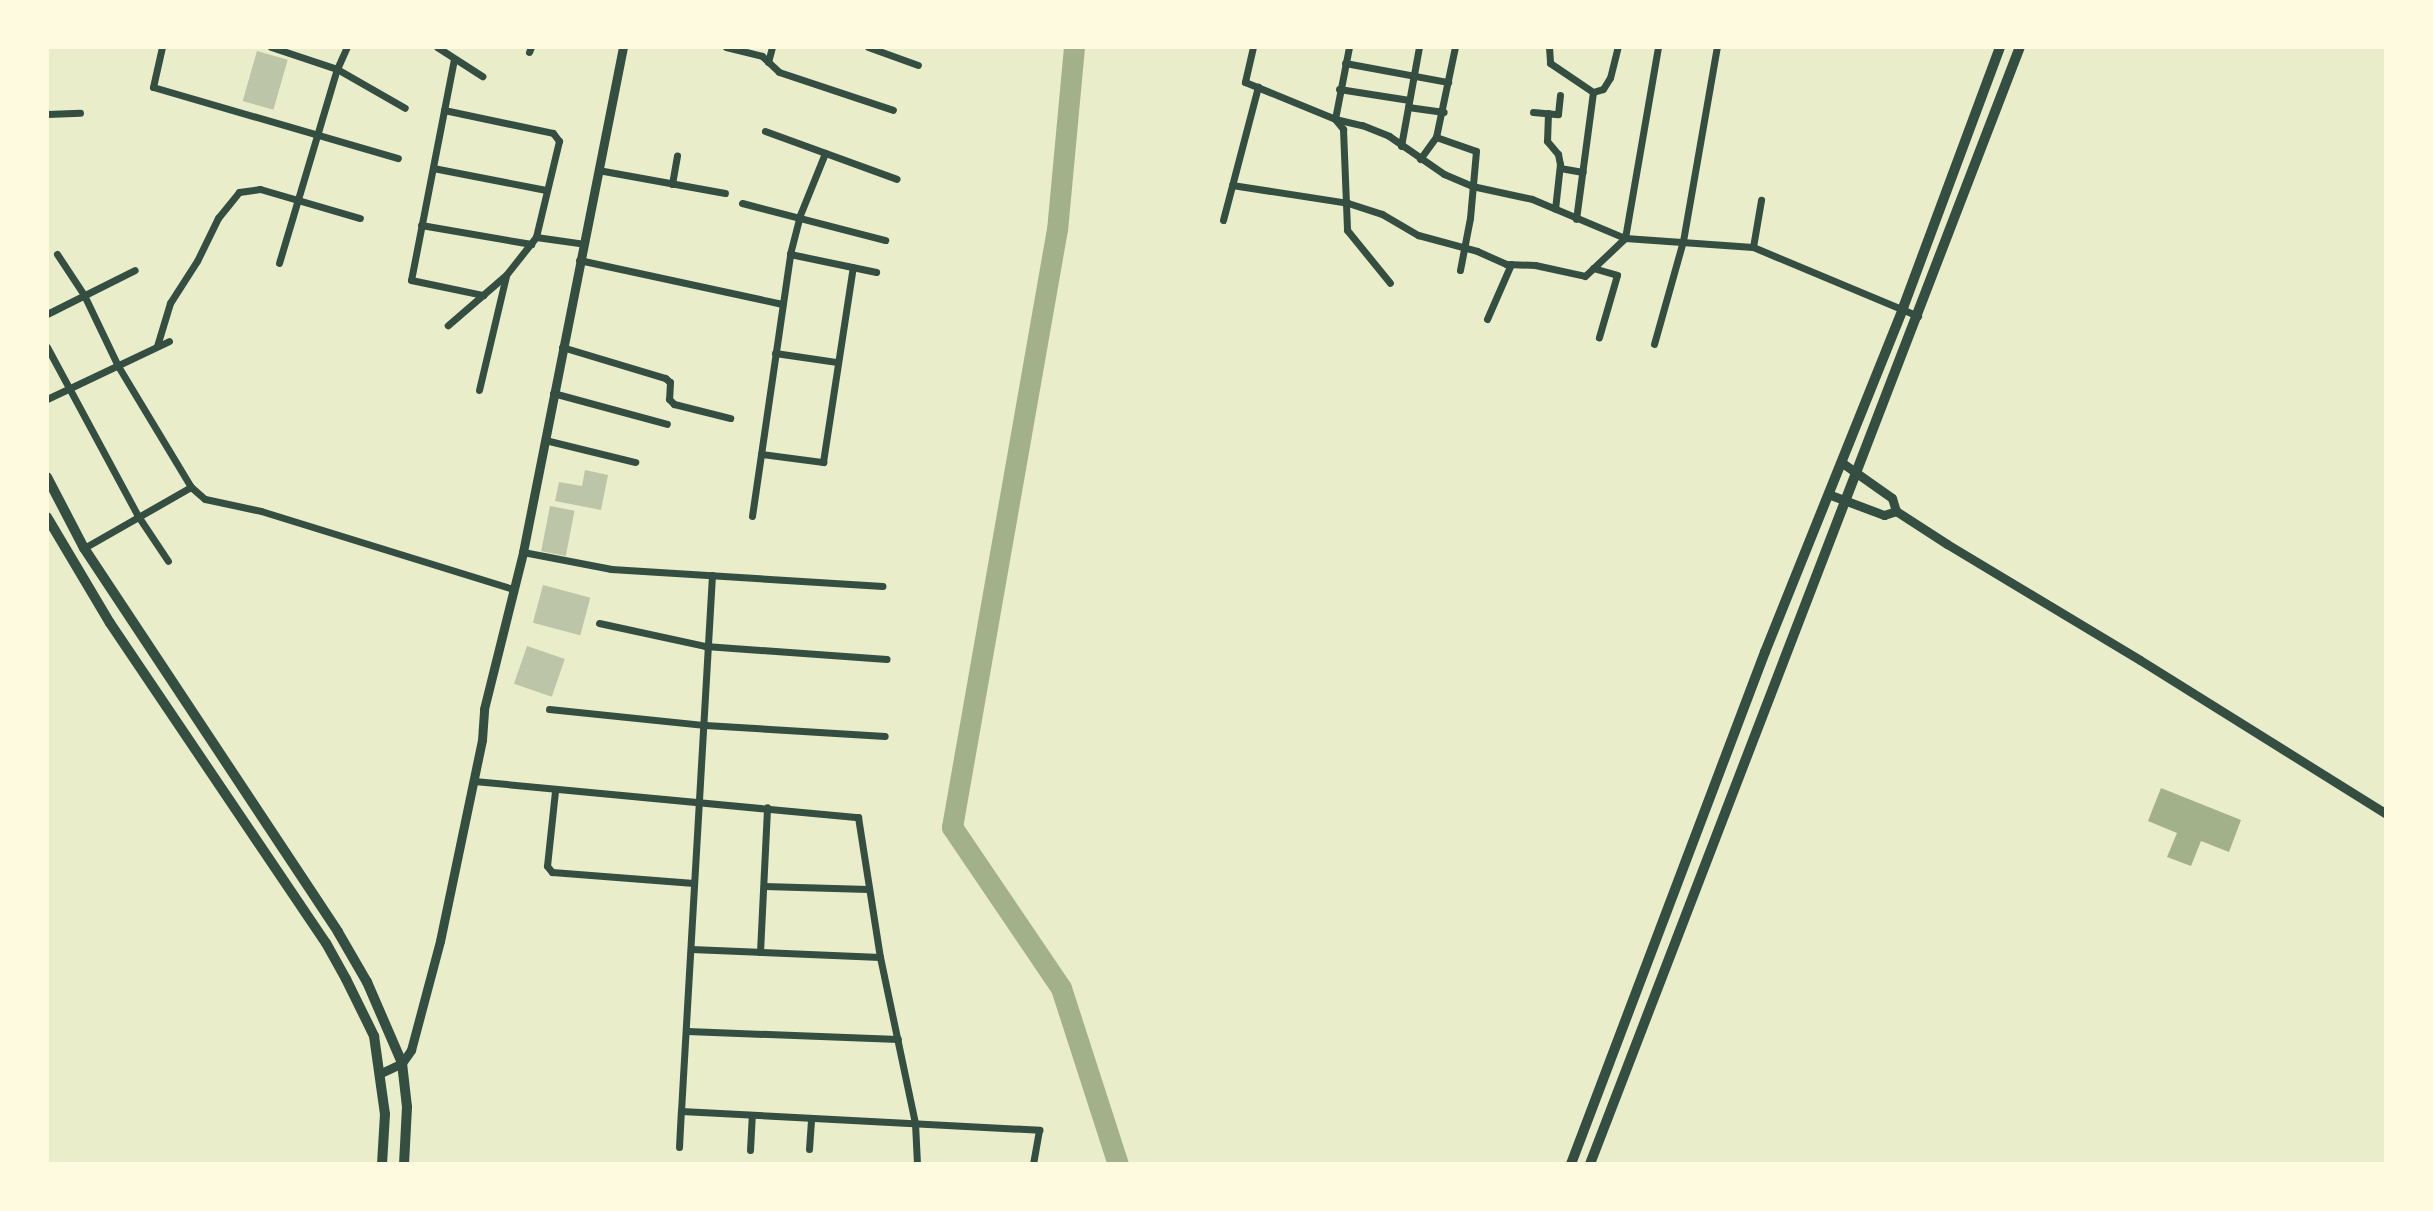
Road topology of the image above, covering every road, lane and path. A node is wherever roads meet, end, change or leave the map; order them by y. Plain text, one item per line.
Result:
1 (162, 47) edge
2 (271, 47) edge
3 (347, 47) edge
4 (437, 47) edge
5 (623, 47) edge
6 (726, 47) edge
7 (772, 47) edge
8 (868, 47) edge
9 (1253, 47) edge
10 (1349, 47) edge
11 (1419, 47) edge
12 (1455, 47) edge
13 (1549, 47) edge
14 (1618, 47) edge
15 (1658, 47) edge
16 (1717, 47) edge
17 (2000, 47) edge
18 (2020, 47) edge
19 (454, 59) junction
20 (768, 62) junction
21 (1345, 63) junction
22 (918, 65) dead end
23 (337, 69) junction
24 (482, 76) dead end
25 (1414, 77) junction
26 (1448, 82) junction
27 (1258, 87) junction
28 (1339, 89) junction
29 (1593, 92) junction
30 (1560, 95) dead end
31 (1408, 104) junction
32 (405, 108) dead end
33 (444, 110) junction
34 (893, 110) dead end
35 (1444, 112) junction
36 (80, 113) dead end
37 (1533, 113) dead end
38 (1548, 113) junction
39 (47, 114) edge
40 (1335, 119) junction
41 (765, 131) dead end
42 (317, 134) junction
43 (1436, 137) junction
44 (1401, 146) junction
45 (825, 153) junction
46 (677, 155) dead end
47 (398, 158) dead end
48 (1420, 159) junction
49 (433, 168) junction
50 (1560, 168) junction
51 (598, 170) junction
52 (1583, 172) junction
53 (897, 179) dead end
54 (672, 184) junction
55 (1232, 185) junction
56 (1472, 186) junction
57 (546, 190) junction
58 (725, 193) dead end
59 (1761, 200) dead end
60 (299, 202) junction
61 (741, 203) dead end
62 (1348, 204) junction
63 (1555, 209) junction
64 (800, 215) junction
65 (360, 218) dead end
66 (1576, 219) junction
67 (1223, 220) dead end
68 (421, 225) junction
69 (1625, 238) junction
70 (885, 240) dead end
71 (533, 241) junction
72 (1683, 241) junction
73 (585, 244) junction
74 (1462, 247) junction
75 (1753, 247) junction
76 (57, 254) dead end
77 (790, 254) junction
78 (579, 260) junction
79 (279, 263) dead end
80 (1511, 264) junction
81 (853, 267) junction
82 (1593, 268) junction
83 (135, 270) dead end
84 (1460, 270) dead end
85 (876, 272) dead end
86 (506, 275) junction
87 (1390, 283) dead end
88 (84, 295) junction
89 (483, 295) junction
90 (782, 304) junction
91 (1903, 308) junction
92 (47, 314) edge
93 (1918, 316) junction
94 (1487, 319) dead end
95 (448, 326) dead end
96 (1599, 337) dead end
97 (169, 341) dead end
98 (1654, 344) dead end
99 (158, 346) junction
100 (47, 347) edge
101 (562, 347) junction
102 (775, 353) junction
103 (837, 362) junction
104 (118, 366) junction
105 (71, 390) junction
106 (479, 390) dead end
107 (553, 393) junction
108 (47, 399) edge
109 (730, 418) dead end
110 (667, 424) dead end
111 (545, 440) junction
112 (761, 454) junction
113 (635, 461) dead end
114 (1841, 462) junction
115 (1858, 473) junction
116 (47, 477) edge
117 (191, 487) junction
118 (1828, 494) junction
119 (1845, 500) junction
120 (1896, 511) junction
121 (138, 516) junction
122 (752, 516) dead end
123 (47, 517) edge
124 (84, 548) junction
125 (523, 552) junction
126 (168, 561) dead end
127 (712, 575) junction
128 (882, 586) dead end
129 (513, 589) junction
130 (599, 623) dead end
131 (705, 646) junction
132 (887, 659) dead end
133 (549, 709) dead end
134 (705, 725) junction
135 (885, 736) dead end
136 (474, 781) junction
137 (555, 791) junction
138 (699, 802) junction
139 (767, 807) junction
140 (2386, 814) edge
141 (694, 883) junction
142 (764, 886) junction
143 (868, 889) junction
144 (691, 949) junction
145 (760, 952) junction
146 (880, 957) junction
147 (687, 1031) junction
148 (898, 1039) junction
149 (402, 1063) junction
150 (381, 1073) junction
151 (681, 1111) junction
152 (751, 1115) junction
153 (811, 1118) junction
154 (915, 1123) junction
155 (679, 1147) dead end
156 (809, 1149) dead end
157 (750, 1150) dead end
158 (382, 1164) edge
159 (404, 1164) edge
160 (916, 1164) edge
161 (1033, 1164) edge
162 (1571, 1164) edge
163 (1590, 1164) edge

1 - 42 street
2 - 23 street
3 - 23 street
4 - 19 street
5 - 51 street
6 - 20 street
7 - 20 street
8 - 22 street
9 - 27 street
10 - 21 street
11 - 25 street
12 - 26 street
13 - 29 street
14 - 29 street
15 - 69 street
16 - 72 street
17 - 91 main road
18 - 93 main road
19 - 24 street
19 - 33 street
20 - 34 street
21 - 25 street
21 - 28 street
23 - 32 street
23 - 42 street
25 - 26 street
25 - 31 street
26 - 35 street
27 - 40 street
27 - 55 street
28 - 31 street
28 - 40 street
29 - 52 street
30 - 38 street
31 - 35 street
31 - 44 street
33 - 49 street
33 - 57 street
35 - 43 street
36 - 39 street
37 - 38 street
38 - 50 street
40 - 44 street
40 - 62 street
41 - 45 street
42 - 47 street
42 - 60 street
43 - 48 street
43 - 56 street
44 - 48 street
45 - 53 street
45 - 64 street
46 - 54 street
48 - 56 street
49 - 57 street
49 - 68 street
50 - 52 street
50 - 63 street
51 - 54 street
51 - 73 street
52 - 66 street
54 - 58 street
55 - 62 street
55 - 67 street
56 - 63 street
56 - 74 street
57 - 71 street
59 - 75 street
60 - 65 street
60 - 79 street
60 - 99 street
61 - 64 street
62 - 74 street
62 - 87 street
63 - 66 street
64 - 70 street
64 - 77 street
66 - 69 street
68 - 71 street
68 - 89 street
69 - 72 street
69 - 82 street
71 - 73 street
71 - 86 street
72 - 75 street
72 - 98 street
73 - 78 street
74 - 80 street
74 - 84 street
75 - 91 street
76 - 88 street
77 - 81 street
77 - 90 street
78 - 90 street
78 - 101 street
80 - 82 street
80 - 94 street
81 - 85 street
81 - 103 street
82 - 96 street
83 - 88 street
86 - 89 street
86 - 106 street
88 - 92 street
88 - 104 street
89 - 95 street
90 - 102 street
91 - 93 street
91 - 114 main road
93 - 115 main road
97 - 99 street
99 - 104 street
100 - 105 street
101 - 107 street
101 - 109 street
102 - 103 street
102 - 112 street
103 - 112 street
104 - 105 street
104 - 117 street
105 - 108 street
105 - 121 street
107 - 110 street
107 - 111 street
111 - 113 street
111 - 125 street
112 - 122 street
114 - 115 street
114 - 118 main road
115 - 119 main road
115 - 120 street
116 - 124 main road
117 - 121 street
117 - 129 street
118 - 119 street
118 - 162 main road
119 - 120 street
119 - 163 main road
120 - 140 street
121 - 124 street
121 - 126 street
123 - 150 main road
124 - 149 main road
125 - 127 street
125 - 129 street
127 - 128 street
127 - 131 street
129 - 136 street
130 - 131 street
131 - 132 street
131 - 134 street
133 - 134 street
134 - 135 street
134 - 138 street
136 - 137 street
136 - 149 street
137 - 138 street
137 - 141 street
138 - 139 street
138 - 141 street
139 - 142 street
139 - 143 street
141 - 144 street
142 - 143 street
142 - 145 street
143 - 146 street
144 - 145 street
144 - 147 street
145 - 146 street
146 - 148 street
147 - 148 street
147 - 151 street
148 - 154 street
149 - 150 street
149 - 159 main road
150 - 158 main road
151 - 152 street
151 - 155 street
152 - 153 street
152 - 157 street
153 - 154 street
153 - 156 street
154 - 160 street
154 - 161 street

